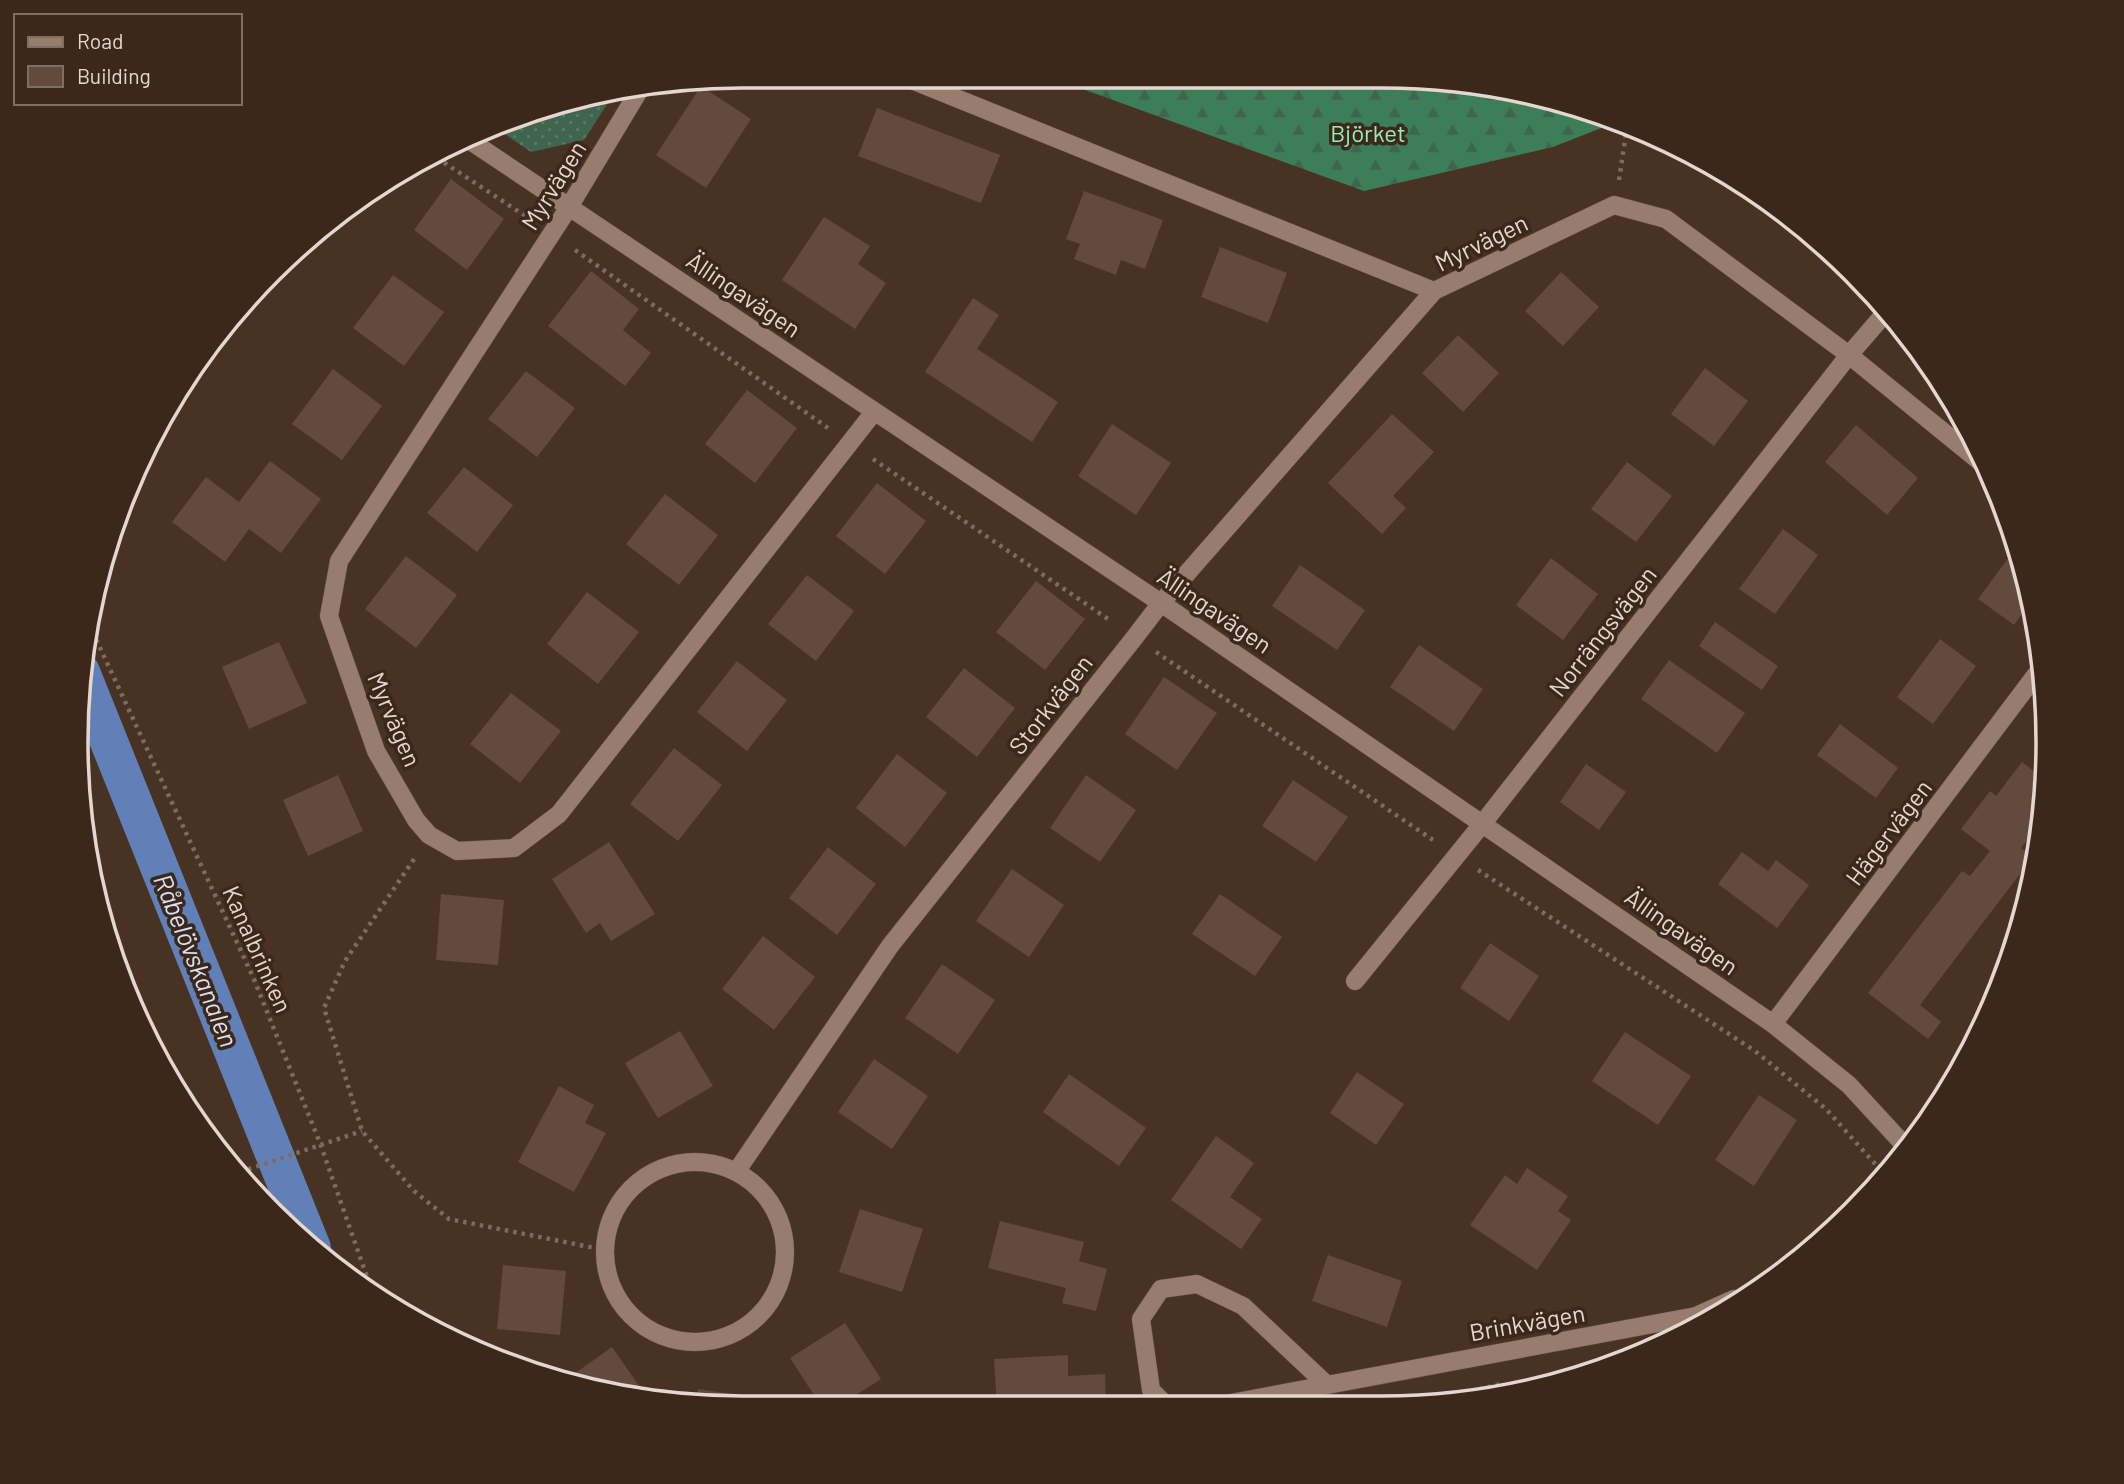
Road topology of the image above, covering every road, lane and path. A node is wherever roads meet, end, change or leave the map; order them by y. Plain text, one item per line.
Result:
1 (931, 88) edge
2 (635, 97) edge
3 (1625, 135) edge
4 (476, 145) edge
5 (442, 161) edge
6 (1614, 205) junction
7 (569, 207) junction
8 (552, 234) junction
9 (1434, 291) junction
10 (1881, 318) edge
11 (1849, 355) junction
12 (874, 412) junction
13 (850, 443) junction
14 (1969, 454) edge
15 (1161, 603) junction
16 (1135, 637) junction
17 (96, 639) edge
18 (2033, 680) edge
19 (1483, 823) junction
20 (429, 835) junction
21 (1457, 856) junction
22 (1355, 981) dead end
23 (1773, 1024) junction
24 (362, 1131) junction
25 (1900, 1141) edge
26 (320, 1143) junction
27 (1879, 1168) edge
28 (246, 1169) edge
29 (736, 1172) junction
30 (605, 1250) junction
31 (367, 1278) edge
32 (1696, 1316) edge
33 (1325, 1384) junction
34 (1157, 1396) edge
35 (1265, 1396) edge

1 - 9 street, Myrvägen
2 - 7 street, Myrvägen
3 - 6 path
4 - 7 street, Ällingavägen
5 - 8 path
6 - 9 street, Myrvägen
6 - 11 street
7 - 8 street, Myrvägen
7 - 12 street, Ällingavägen
8 - 13 path
8 - 20 street, Myrvägen
9 - 15 street, Storkvägen
10 - 11 street, Norrängsvägen
11 - 14 street
11 - 19 street, Norrängsvägen
12 - 13 street, Myrvägen
12 - 15 street, Ällingavägen
13 - 16 path
13 - 20 street, Myrvägen
15 - 16 street, Storkvägen
15 - 19 street, Ällingavägen
16 - 21 path
16 - 29 street, Storkvägen
17 - 26 path, Kanalbrinken
18 - 23 street, Hägervägen
19 - 21 street, Norrängsvägen
19 - 23 street, Ällingavägen
20 - 24 path
21 - 22 street, Norrängsvägen
21 - 27 path
23 - 25 street, Ällingavägen
24 - 26 path
24 - 30 path
26 - 28 path
26 - 31 path, Kanalbrinken
29 - 30 street
29 - 30 street
32 - 33 street, Brinkvägen
33 - 34 street
33 - 35 street, Brinkvägen

